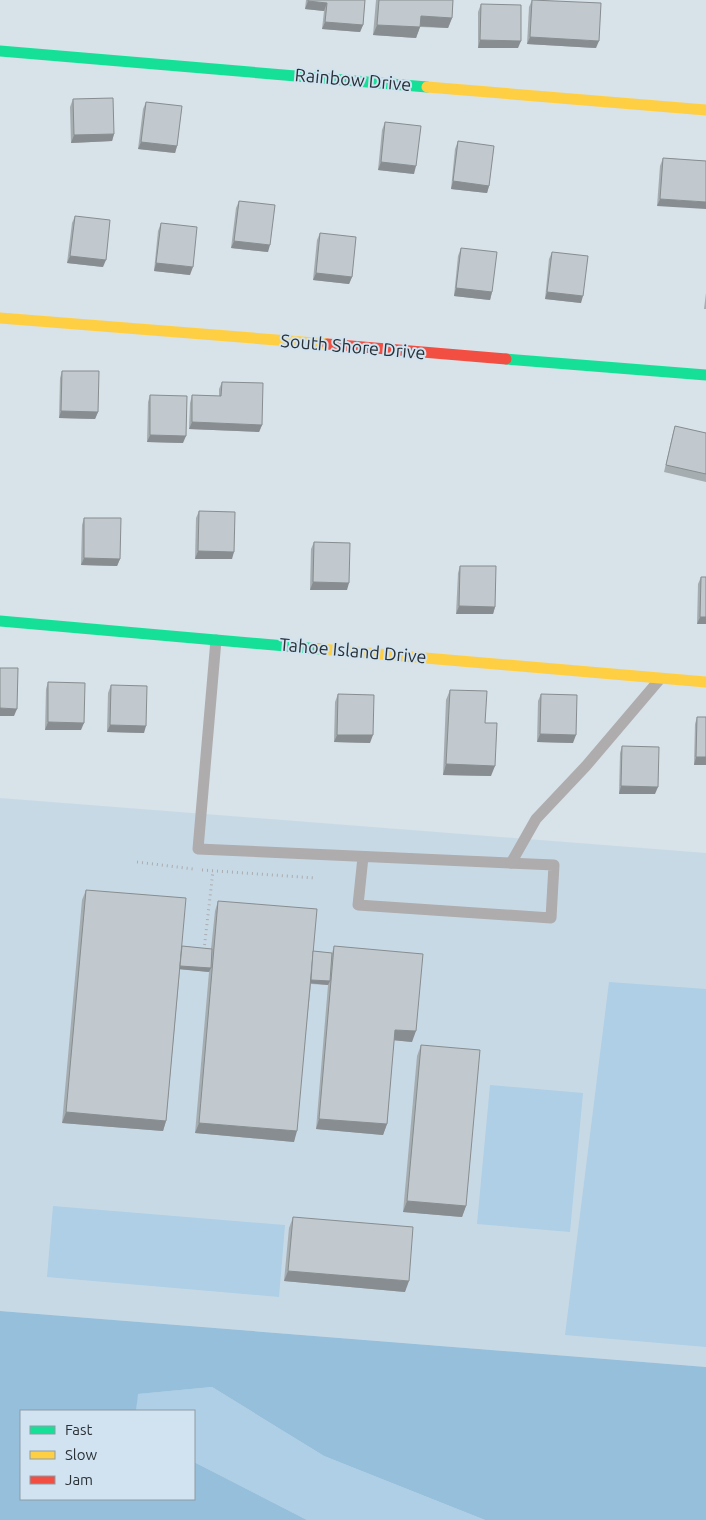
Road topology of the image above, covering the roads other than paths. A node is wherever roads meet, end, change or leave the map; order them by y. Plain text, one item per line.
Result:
1 (0, 51) edge
2 (706, 110) edge
3 (0, 318) edge
4 (706, 375) edge
5 (0, 621) edge
6 (216, 640) junction
7 (662, 678) junction
8 (706, 682) edge
9 (363, 856) junction
10 (511, 864) junction

1 - 2 street, Rainbow Drive
3 - 4 street, South Shore Drive
5 - 6 street, Tahoe Island Drive
6 - 7 street, Tahoe Island Drive
6 - 9 lane
7 - 8 street, Tahoe Island Drive
7 - 10 lane
9 - 10 lane
9 - 10 lane

